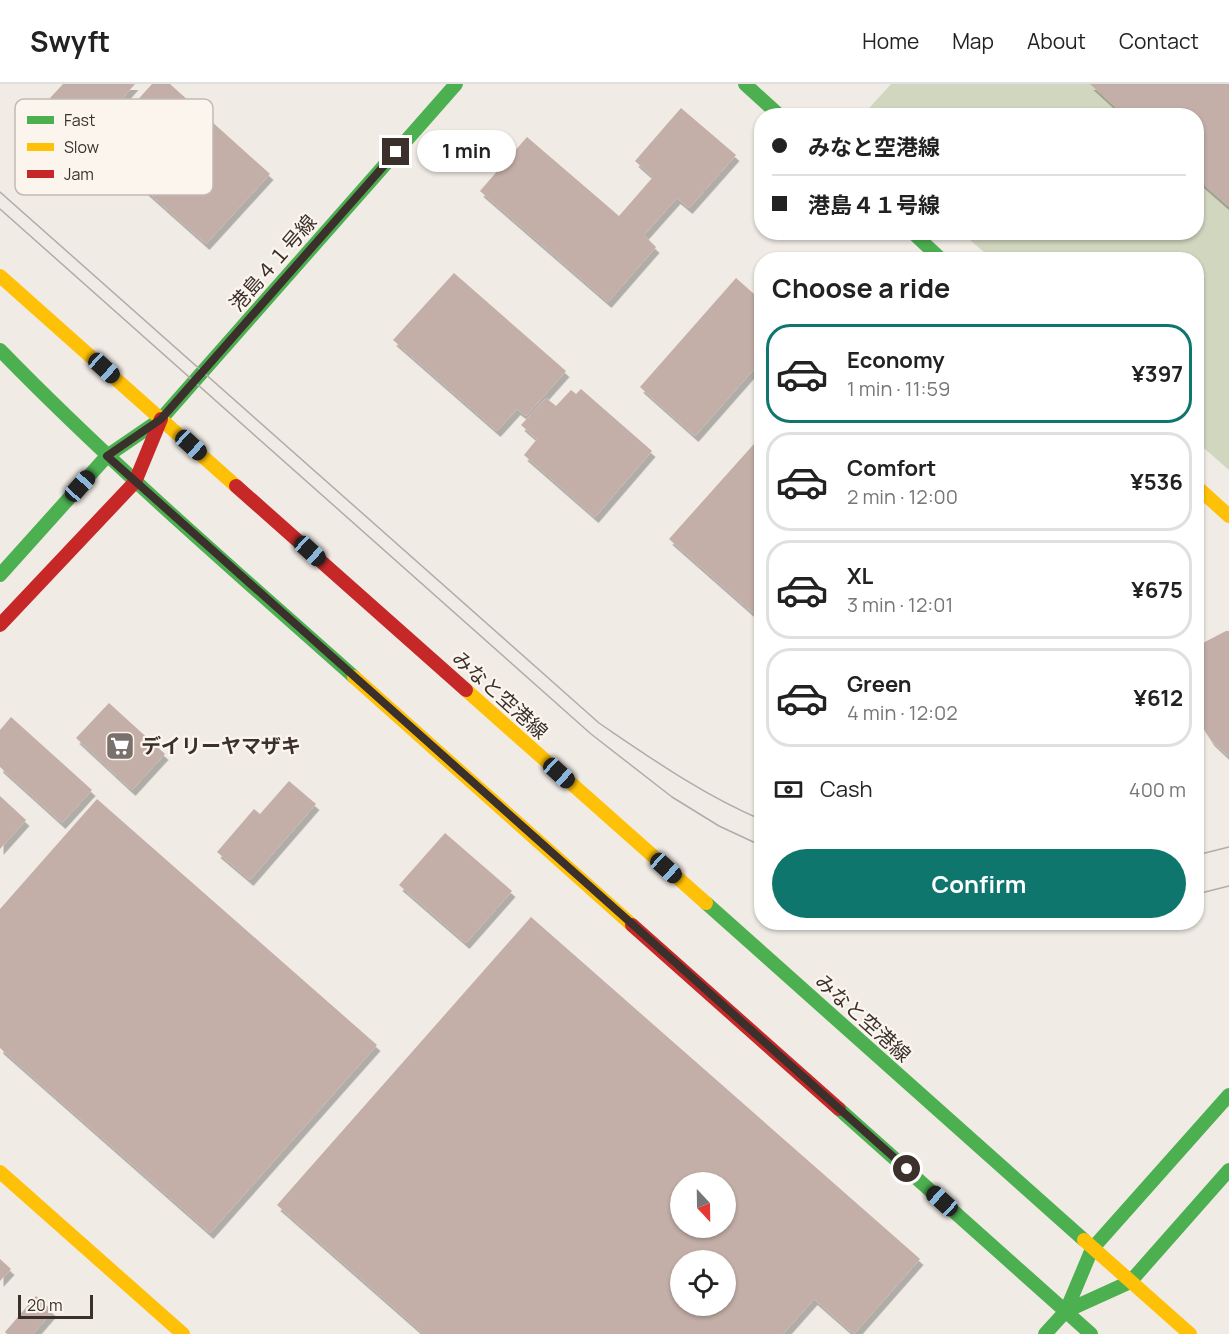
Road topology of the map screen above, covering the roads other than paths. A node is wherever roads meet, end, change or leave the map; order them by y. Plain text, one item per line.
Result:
1 (456, 84) edge
2 (745, 84) edge
3 (771, 108) edge
4 (921, 240) edge
5 (933, 252) edge
6 (0, 276) edge
7 (0, 350) edge
8 (0, 367) edge
9 (62, 414) junction
10 (161, 419) junction
11 (107, 456) junction
12 (135, 482) junction
13 (1204, 493) edge
14 (1229, 516) edge
15 (0, 575) edge
16 (0, 625) edge
17 (1229, 1095) edge
18 (1229, 1170) edge
19 (0, 1172) edge
20 (1092, 1249) junction
21 (1130, 1282) junction
22 (1066, 1311) junction
23 (183, 1334) edge
24 (1045, 1334) edge
25 (1091, 1334) edge
26 (1190, 1334) edge

1 - 10 street, 港島４１号線
2 - 3 street
4 - 5 street
6 - 10 street, みなと空港線
7 - 9 street
8 - 9 street
9 - 11 street
10 - 11 street, 港島４１号線
10 - 12 street
10 - 20 street, みなと空港線
11 - 12 street
11 - 15 street, 港島４１号線
12 - 16 street
12 - 22 street
13 - 14 street
17 - 20 street
18 - 21 street
19 - 23 street
20 - 21 street, みなと空港線
20 - 22 street
21 - 22 street
21 - 26 street, みなと空港線
22 - 24 street
22 - 25 street

